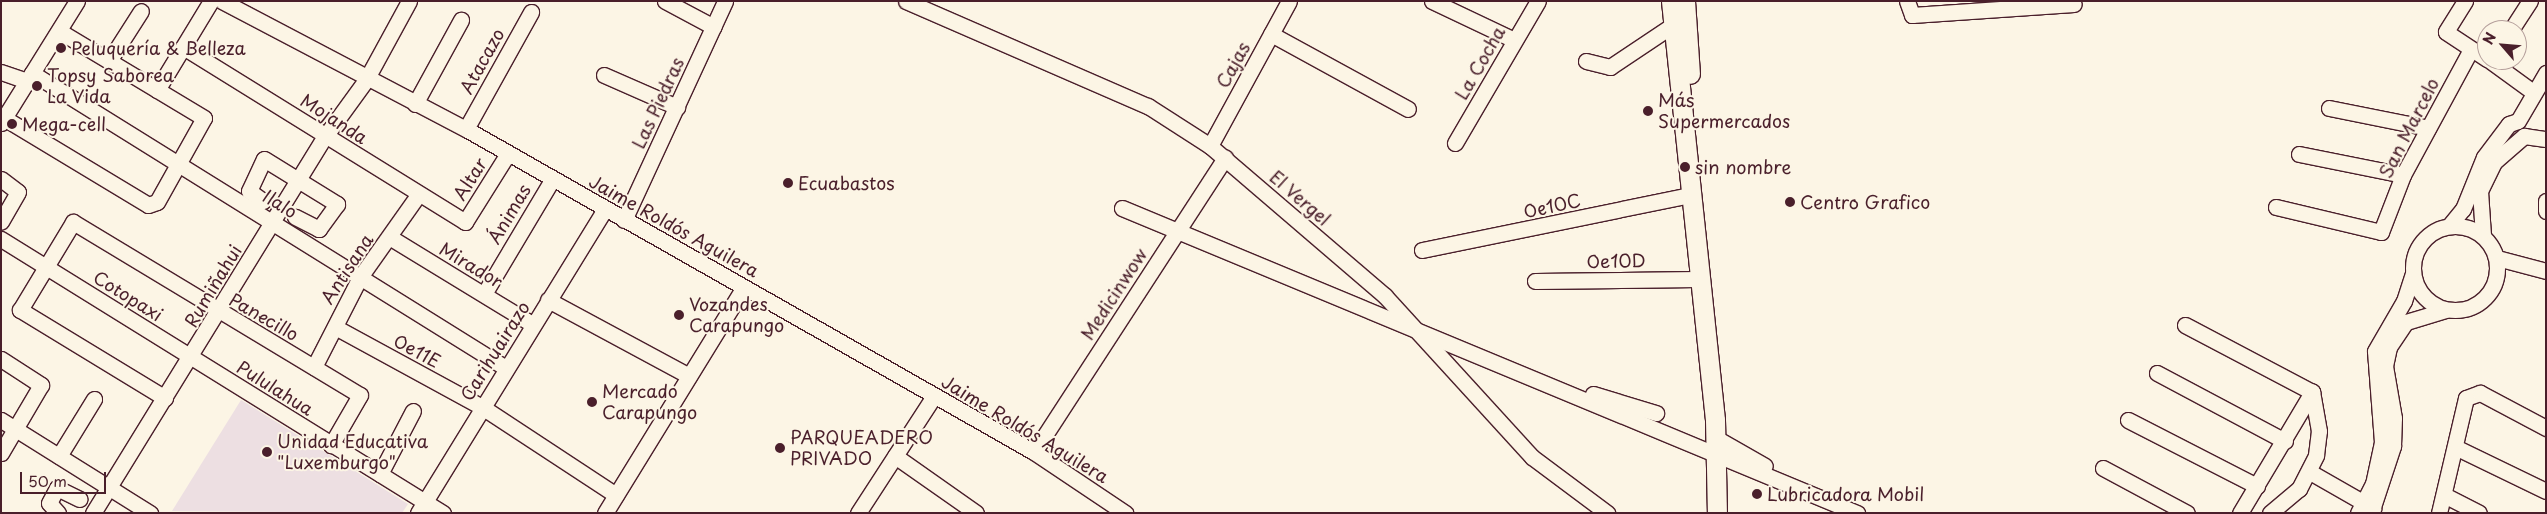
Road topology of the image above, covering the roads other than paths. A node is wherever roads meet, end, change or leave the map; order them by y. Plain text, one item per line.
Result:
1 (77, 1) edge
2 (211, 1) edge
3 (222, 1) edge
4 (409, 1) edge
5 (665, 1) edge
6 (725, 1) edge
7 (906, 1) edge
8 (1289, 1) edge
9 (1432, 1) edge
10 (1538, 1) edge
11 (1671, 1) edge
12 (1685, 1) edge
13 (1907, 1) edge
14 (2466, 1) edge
15 (2530, 1) edge
16 (2074, 4) dead end
17 (141, 10) dead end
18 (531, 12) dead end
19 (461, 20) dead end
20 (2518, 20) edge
21 (1673, 25) junction
22 (714, 27) junction
23 (59, 31) junction
24 (1271, 34) junction
25 (1514, 40) junction
26 (183, 47) junction
27 (2471, 48) junction
28 (2477, 52) edge
29 (109, 61) junction
30 (1586, 61) dead end
31 (2503, 70) edge
32 (1, 72) edge
33 (2546, 73) edge
34 (604, 75) dead end
35 (29, 77) junction
36 (366, 80) junction
37 (157, 90) junction
38 (2533, 92) junction
39 (415, 104) junction
40 (677, 107) junction
41 (2329, 108) dead end
42 (1408, 109) dead end
43 (3, 121) edge
44 (2518, 121) junction
45 (2428, 128) junction
46 (466, 129) junction
47 (326, 136) junction
48 (2524, 136) junction
49 (2546, 138) edge
50 (1455, 143) dead end
51 (1210, 146) junction
52 (2546, 146) edge
53 (2300, 154) dead end
54 (507, 155) junction
55 (1225, 158) junction
56 (179, 166) junction
57 (2403, 176) junction
58 (1, 179) edge
59 (552, 180) junction
60 (298, 181) junction
61 (418, 195) junction
62 (1689, 195) junction
63 (263, 201) dead end
64 (2546, 201) edge
65 (2276, 207) dead end
66 (1122, 208) dead end
67 (604, 209) junction
68 (2546, 211) edge
69 (295, 217) dead end
70 (624, 220) junction
71 (1, 222) edge
72 (273, 222) junction
73 (465, 222) joint
74 (2449, 226) junction
75 (2483, 236) junction
76 (391, 238) junction
77 (1, 239) edge
78 (1422, 250) dead end
79 (2497, 258) junction
80 (45, 265) junction
81 (2546, 271) edge
82 (2413, 274) junction
83 (360, 277) junction
84 (1698, 279) junction
85 (1535, 281) dead end
86 (744, 287) junction
87 (484, 294) junction
88 (548, 300) junction
89 (2446, 310) junction
90 (219, 313) junction
91 (532, 324) junction
92 (2185, 324) dead end
93 (335, 327) junction
94 (1431, 346) junction
95 (191, 358) junction
96 (1, 359) edge
97 (314, 367) junction
98 (506, 368) junction
99 (2157, 373) dead end
100 (689, 376) junction
101 (2312, 392) junction
102 (934, 396) junction
103 (165, 398) junction
104 (94, 399) dead end
105 (482, 407) junction
106 (2387, 410) junction
107 (413, 411) dead end
108 (1656, 413) dead end
109 (1, 420) edge
110 (2128, 420) dead end
111 (2546, 428) edge
112 (16, 429) junction
113 (2285, 441) junction
114 (1722, 442) junction
115 (331, 445) junction
116 (2455, 447) junction
117 (1034, 452) junction
118 (1, 453) edge
119 (59, 456) junction
120 (895, 456) junction
121 (2103, 468) dead end
122 (2310, 472) junction
123 (380, 474) junction
124 (2257, 486) junction
125 (109, 487) junction
126 (2546, 491) edge
127 (616, 495) junction
128 (2444, 495) junction
129 (80, 499) dead end
130 (422, 507) edge
131 (2369, 510) edge
132 (863, 511) edge
133 (608, 512) edge
134 (58, 513) edge
135 (93, 513) edge
136 (150, 513) edge
137 (443, 513) edge
138 (976, 513) edge
139 (1125, 513) edge
140 (1607, 513) edge
141 (1717, 513) edge
142 (1729, 513) edge
143 (1846, 513) edge
144 (1857, 513) edge
145 (2187, 513) edge
146 (2240, 513) edge
147 (2270, 513) edge
148 (2439, 513) edge
149 (2479, 513) edge

1 - 23 street
2 - 26 street
3 - 36 street, Jaime Roldós Aguilera
4 - 36 street, Rumiñahui
5 - 22 street
6 - 22 street, Las Piedras
7 - 51 street, El Vergel
8 - 24 street, Cajas
9 - 25 street
10 - 25 street, La Cocha
11 - 21 main road
12 - 114 main road
13 - 16 street
14 - 27 street
15 - 20 street
17 - 29 street
18 - 46 street, Atacazo
19 - 39 street
21 - 30 street
21 - 62 main road
22 - 40 street, Las Piedras
23 - 29 street
23 - 35 street
24 - 42 street
24 - 51 street, Cajas
25 - 50 street, La Cocha
26 - 37 street
26 - 47 street, Mojanda
27 - 28 street
27 - 45 street, San Marcelo
29 - 37 street
31 - 38 street
32 - 35 street, Ilalo
33 - 38 street
34 - 40 street
35 - 43 street
35 - 56 street, Ilalo
36 - 39 street, Jaime Roldós Aguilera
36 - 47 street, Rumiñahui
37 - 56 street
38 - 44 street
39 - 46 street, Jaime Roldós Aguilera
40 - 70 street, Las Piedras
41 - 45 street
43 - 56 street
44 - 48 street
44 - 74 street
45 - 57 street, San Marcelo
46 - 54 street, Jaime Roldós Aguilera
47 - 60 street, Rumiñahui
47 - 61 street, Mojanda
48 - 49 street
48 - 52 street
48 - 75 street
51 - 55 street, El Vergel
53 - 57 street
54 - 59 street, Jaime Roldós Aguilera
54 - 73 street, Altar
55 - 94 street, El Vergel
55 - 117 street, Medicinwow
56 - 72 street, Ilalo
57 - 65 street, San Marcelo
58 - 71 street
59 - 67 street, Jaime Roldós Aguilera
59 - 87 street, Ánimas
60 - 63 street
60 - 69 street
60 - 72 street, Rumiñahui
61 - 73 street, Mojanda
61 - 76 street, Antisana
62 - 78 street, Oe10C
62 - 84 main road
64 - 68 street
66 - 144 street
67 - 70 street, Jaime Roldós Aguilera
67 - 88 street, Carihuairazo
70 - 86 street, Jaime Roldós Aguilera
72 - 83 street, Ilalo
72 - 90 street, Rumiñahui
74 - 75 street
74 - 82 street
75 - 79 street
76 - 83 street, Antisana
76 - 87 street, Mirador
77 - 80 street, Cotopaxi
79 - 81 street
79 - 89 street
80 - 90 street, Panecillo
80 - 95 street, Cotopaxi
80 - 103 street
82 - 89 street
82 - 106 street
83 - 93 street, Antisana
83 - 98 street, Ilalo
84 - 85 street, Oe10D
84 - 114 main road
86 - 100 street
86 - 102 street, Jaime Roldós Aguilera
87 - 91 street, Mirador
88 - 91 street, Carihuairazo
88 - 100 street
89 - 106 street
90 - 95 street, Rumiñahui
90 - 97 street, Panecillo
91 - 98 street, Carihuairazo
92 - 101 street
93 - 97 street, Antisana
93 - 105 street, Oe11E
94 - 108 street
94 - 140 street, El Vergel
95 - 103 street, Rumiñahui
95 - 115 street, Pululahua
96 - 112 street
97 - 115 street, Panecillo
98 - 105 street, Carihuairazo
99 - 113 street
100 - 127 street
101 - 113 street
101 - 122 street
102 - 117 street, Jaime Roldós Aguilera
102 - 120 street
103 - 125 street, Rumiñahui
104 - 119 street
105 - 127 street, Oe11E
105 - 130 street, Carihuairazo
106 - 131 street
107 - 123 street
109 - 112 street
110 - 124 street
111 - 116 street
112 - 118 street
112 - 119 street
113 - 124 street
114 - 141 main road
114 - 142 main road
114 - 143 street
115 - 123 street, Pululahua
116 - 126 street
116 - 128 street
117 - 139 street, Jaime Roldós Aguilera
119 - 125 street
120 - 132 street
120 - 138 street
121 - 145 street
122 - 131 street
122 - 147 street
123 - 130 street, Pululahua
124 - 146 street
125 - 135 street, Rumiñahui
125 - 136 street
127 - 133 street
128 - 148 street
128 - 149 street
129 - 134 street
130 - 137 street, Pululahua

